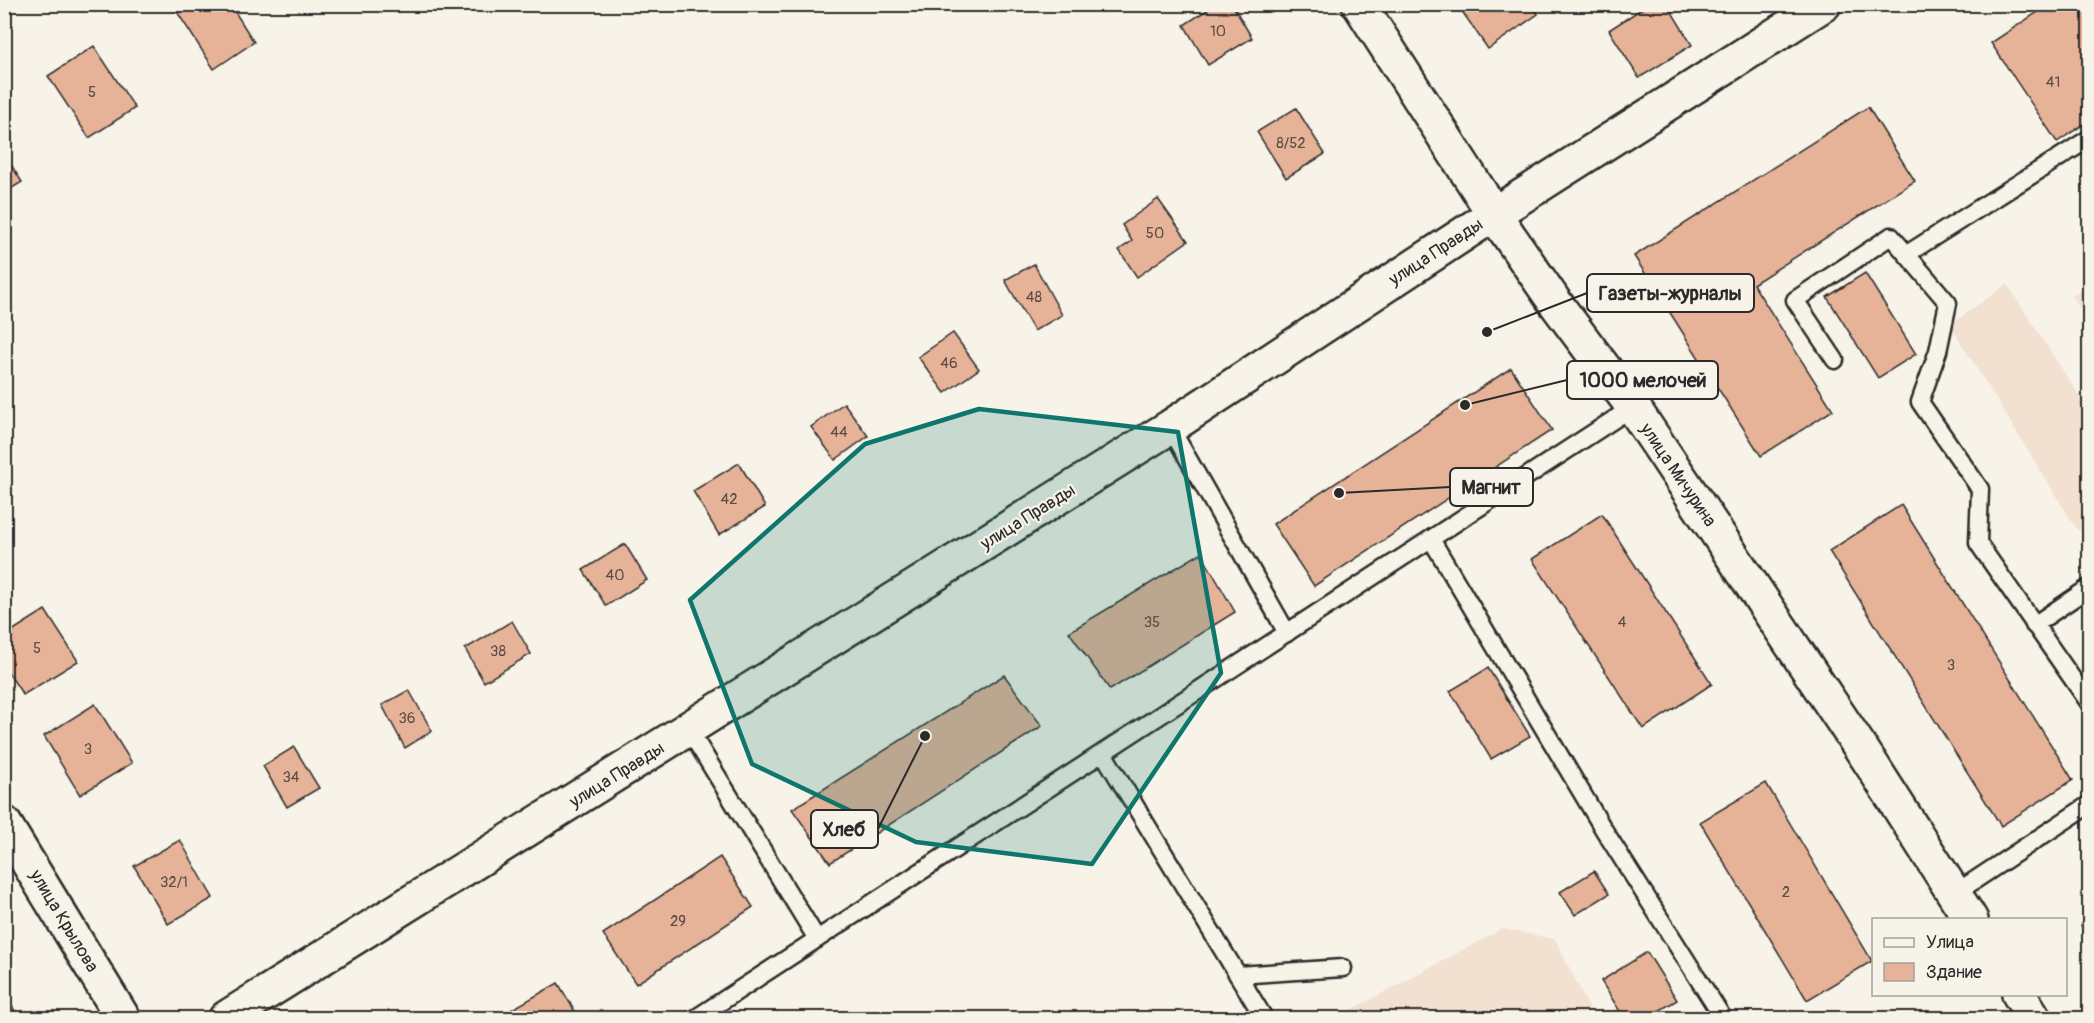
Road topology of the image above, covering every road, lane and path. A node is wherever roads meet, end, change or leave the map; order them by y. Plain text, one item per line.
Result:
1 (1359, 4) edge
2 (1824, 4) edge
3 (2090, 138) edge
4 (1494, 214) junction
5 (1907, 254) junction
6 (1835, 360) dead end
7 (1633, 407) junction
8 (1170, 427) junction
9 (1431, 539) junction
10 (2090, 587) edge
11 (2034, 625) junction
12 (1287, 633) junction
13 (2090, 704) edge
14 (689, 730) junction
15 (1103, 753) junction
16 (2090, 804) edge
17 (4, 823) edge
18 (1963, 907) edge
19 (818, 939) junction
20 (1343, 968) dead end
21 (1238, 975) junction
22 (2020, 996) edge
23 (123, 1018) edge
24 (226, 1018) edge
25 (696, 1018) edge
26 (1264, 1018) edge
27 (1723, 1018) edge
28 (2034, 1018) edge

1 - 4 street, улица Мичурина
2 - 4 street, улица Правды
3 - 5 lane
4 - 7 street, улица Мичурина
4 - 8 street, улица Правды
5 - 6 lane
5 - 11 lane
7 - 9 lane
7 - 18 street, улица Мичурина
8 - 12 lane
8 - 14 street, улица Правды
9 - 12 lane
9 - 27 lane
10 - 11 lane
11 - 13 lane
12 - 15 lane
14 - 19 lane
14 - 24 street, улица Правды
15 - 19 lane
15 - 21 lane
16 - 18 lane
17 - 23 street, улица Крылова
19 - 25 lane
20 - 21 lane
21 - 26 lane
22 - 28 street

